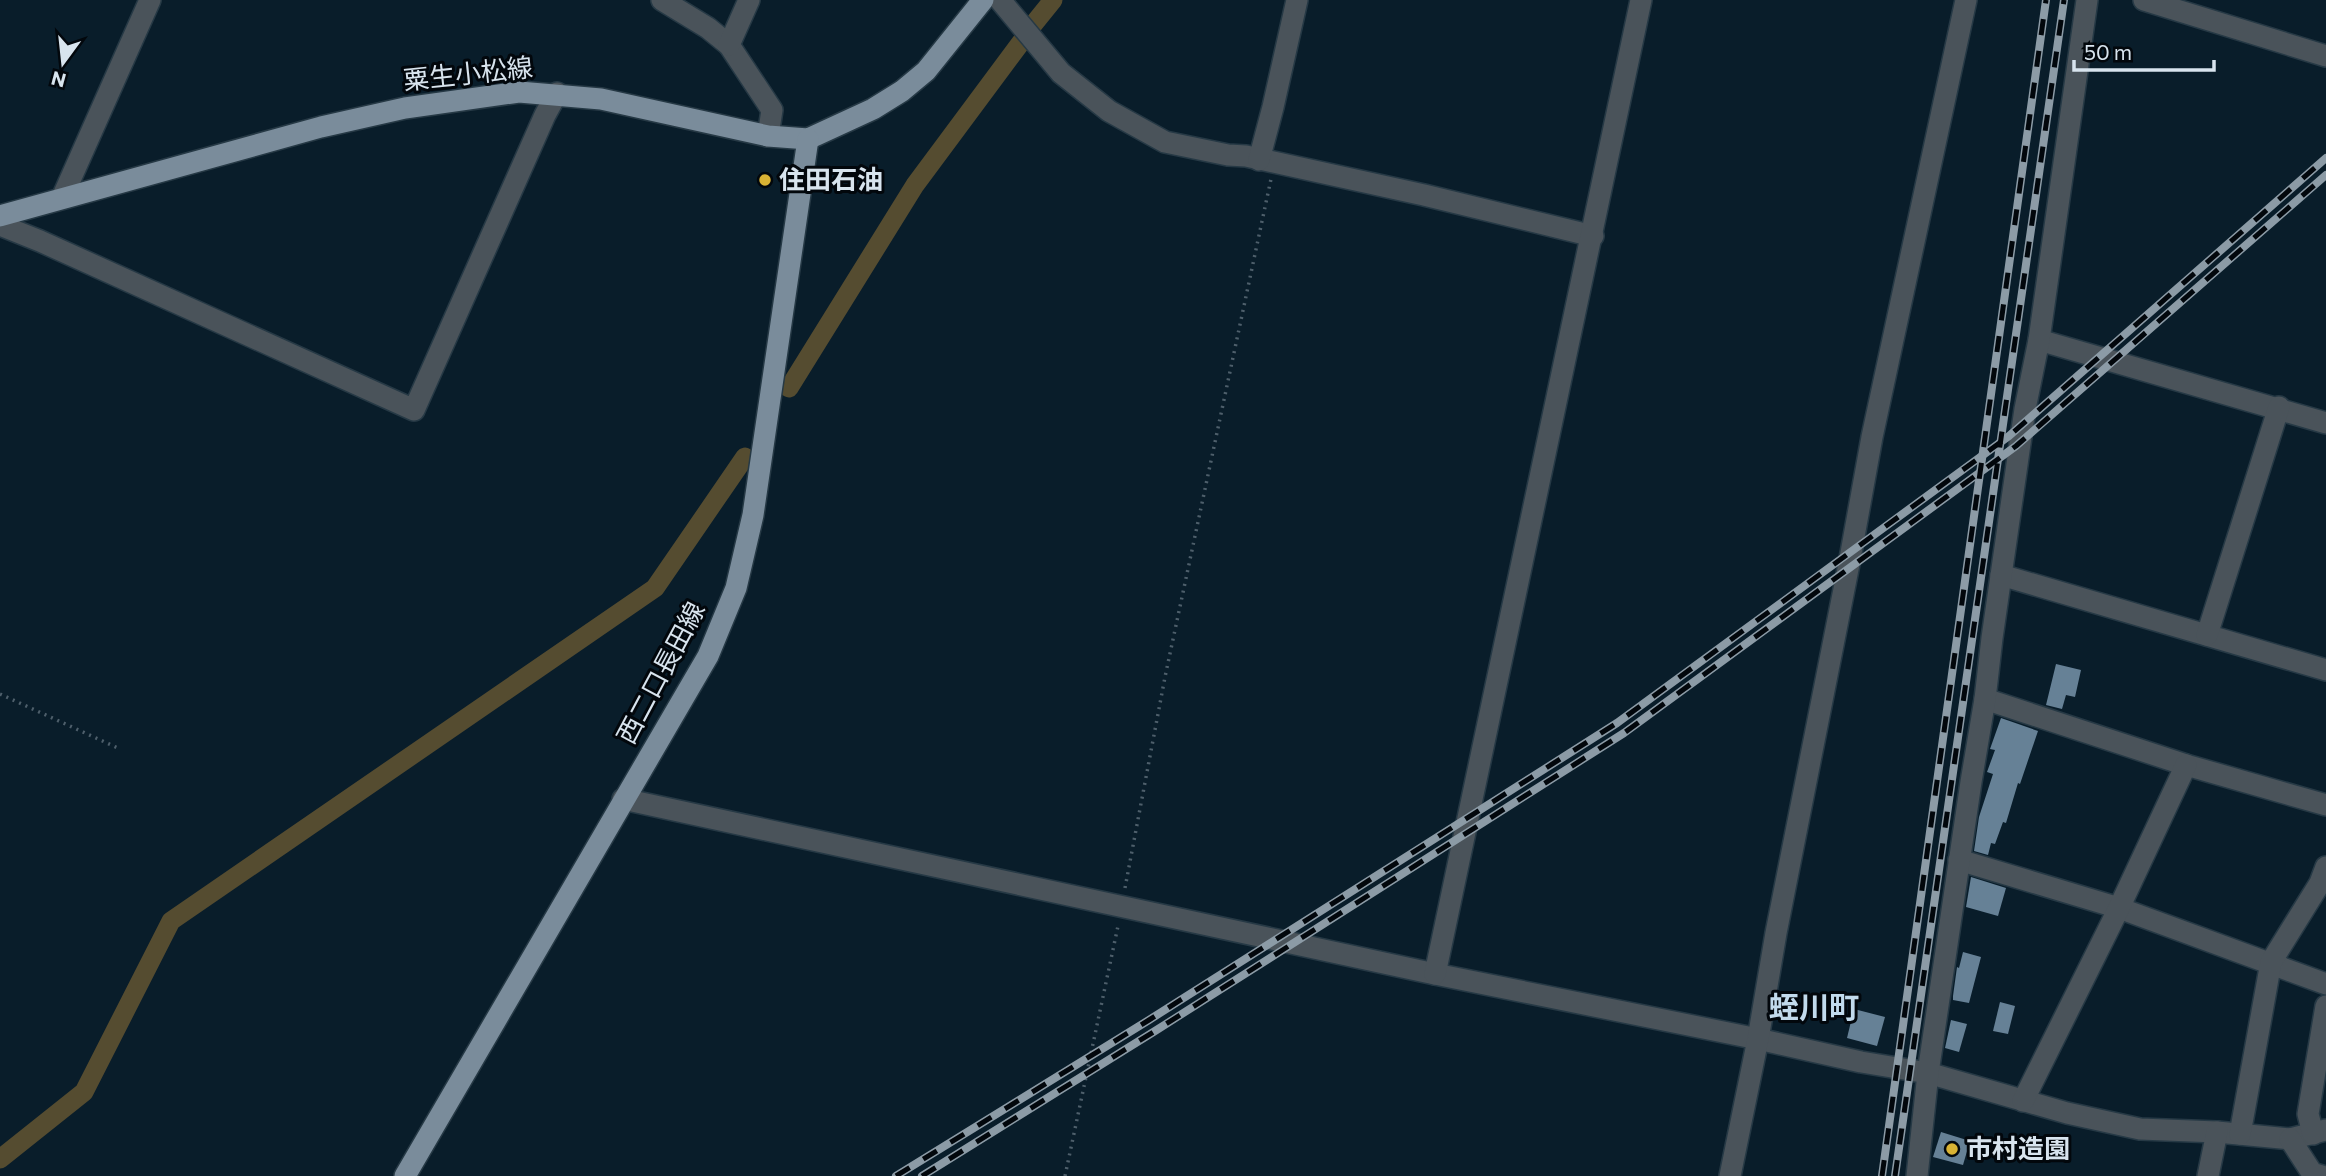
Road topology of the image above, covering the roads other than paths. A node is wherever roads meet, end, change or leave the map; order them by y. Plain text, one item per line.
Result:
1 (150, 0) edge
2 (662, 0) edge
3 (749, 0) edge
4 (983, 0) edge
5 (1000, 0) edge
6 (1297, 0) edge
7 (1641, 0) edge
8 (1966, 0) edge
9 (2087, 0) edge
10 (2144, 0) edge
11 (729, 45) junction
12 (2326, 56) edge
13 (557, 93) junction
14 (768, 136) junction
15 (808, 139) junction
16 (1267, 162) junction
17 (62, 198) junction
18 (0, 216) edge
19 (0, 225) edge
20 (1593, 236) junction
21 (2039, 340) junction
22 (2278, 407) junction
23 (2326, 423) edge
24 (2001, 575) junction
25 (2207, 635) junction
26 (2326, 670) edge
27 (1985, 699) junction
28 (2186, 765) junction
29 (623, 799) junction
30 (2326, 805) edge
31 (1959, 860) junction
32 (2326, 867) edge
33 (2119, 908) junction
34 (2271, 962) junction
35 (1435, 974) junction
36 (2326, 984) edge
37 (2326, 1006) edge
38 (1758, 1039) junction
39 (1928, 1073) junction
40 (2023, 1101) junction
41 (2217, 1132) junction
42 (2319, 1132) edge
43 (2239, 1134) junction
44 (2290, 1139) junction
45 (2315, 1175) edge
46 (405, 1176) edge
47 (1730, 1176) edge
48 (1917, 1176) edge
49 (2208, 1176) edge

1 - 17 street
2 - 11 street
3 - 11 street
4 - 15 main road, 粟生小松線
5 - 16 street
6 - 16 street
7 - 20 street
8 - 38 street
9 - 21 street
10 - 12 street
11 - 14 street
13 - 14 main road, 粟生小松線
13 - 17 main road, 粟生小松線
13 - 19 street
14 - 15 main road, 粟生小松線
15 - 29 main road, 西二口長田線
16 - 20 street
17 - 18 main road, 粟生小松線
20 - 35 street
21 - 22 street
21 - 24 street
22 - 23 street
22 - 25 street
24 - 25 street
24 - 27 street
25 - 26 street
27 - 28 street
27 - 31 street
28 - 30 street
28 - 33 street
29 - 35 street
29 - 46 main road, 西二口長田線
31 - 33 street
31 - 39 street
32 - 34 street
33 - 34 street
33 - 40 street
34 - 36 street
34 - 43 street
35 - 38 street
37 - 42 street
38 - 39 street
38 - 47 street
39 - 40 street
39 - 48 street
40 - 41 street
41 - 43 street
41 - 49 street
42 - 44 street
43 - 44 street
44 - 45 street

